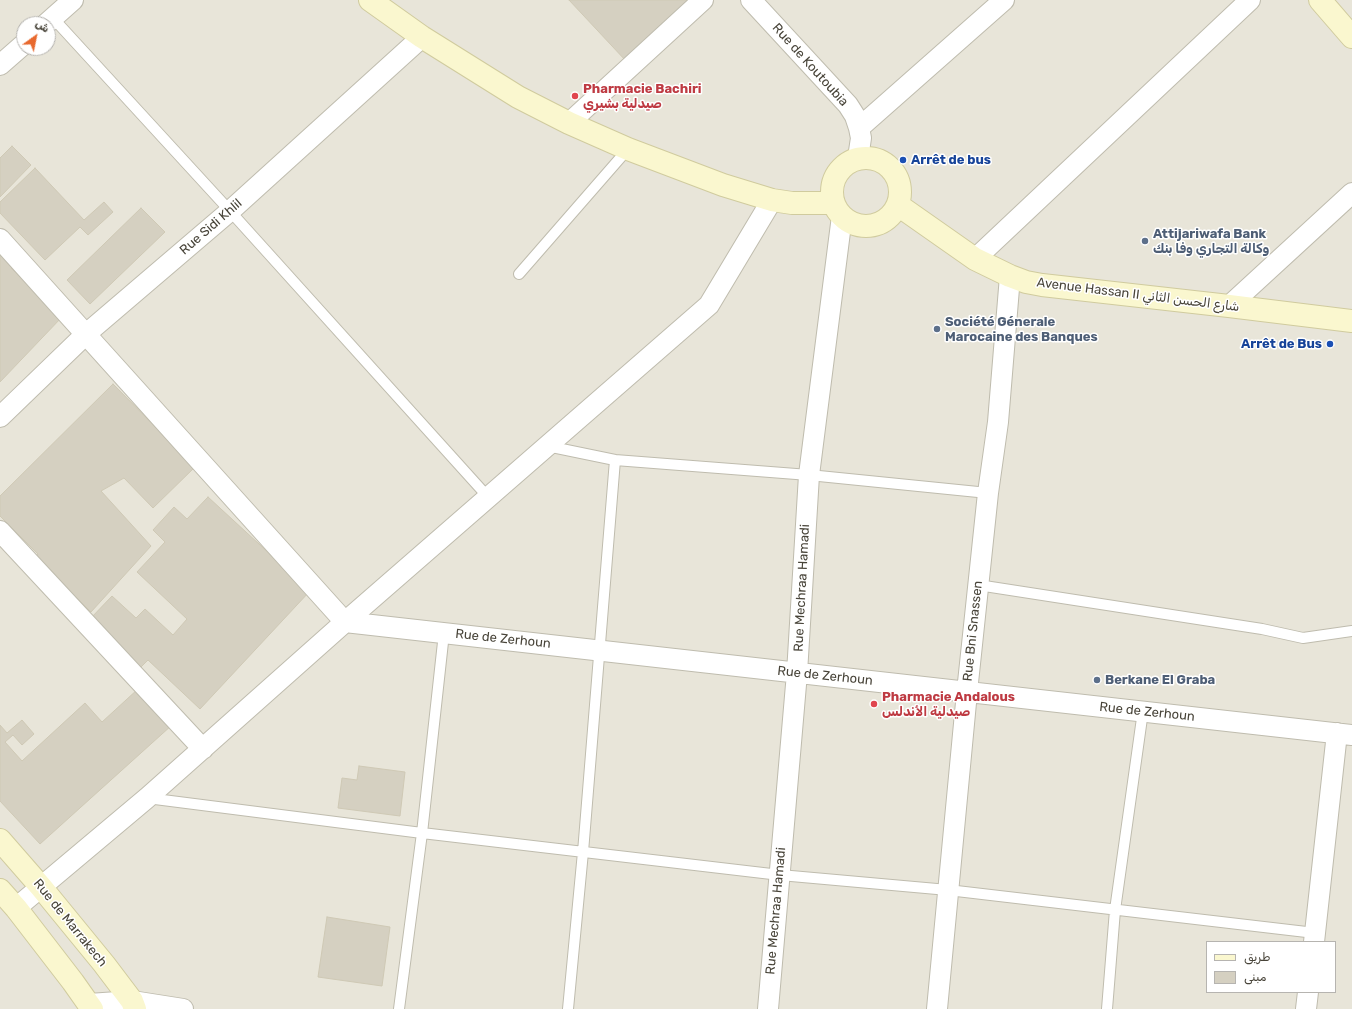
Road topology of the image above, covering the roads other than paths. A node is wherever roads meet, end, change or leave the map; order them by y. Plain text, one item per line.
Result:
1 (73, 0) edge
2 (370, 0) edge
3 (702, 0) edge
4 (751, 0) edge
5 (1004, 0) edge
6 (1250, 0) edge
7 (1320, 0) edge
8 (55, 16) edge
9 (56, 27) edge
10 (422, 37) junction
11 (1352, 37) edge
12 (16, 51) edge
13 (0, 65) edge
14 (568, 123) junction
15 (859, 128) junction
16 (628, 149) junction
17 (858, 158) junction
18 (1352, 193) edge
19 (772, 200) junction
20 (898, 205) junction
21 (838, 210) junction
22 (230, 211) junction
23 (0, 238) edge
24 (975, 258) junction
25 (519, 274) dead end
26 (1010, 276) junction
27 (1229, 306) junction
28 (1352, 321) edge
29 (86, 334) junction
30 (0, 417) edge
31 (547, 446) junction
32 (615, 460) junction
33 (809, 475) junction
34 (988, 493) junction
35 (488, 497) junction
36 (0, 531) edge
37 (978, 585) junction
38 (345, 622) junction
39 (1352, 632) edge
40 (444, 633) junction
41 (600, 650) junction
42 (797, 673) junction
43 (967, 692) junction
44 (1143, 711) junction
45 (1345, 734) edge
46 (203, 749) junction
47 (147, 798) junction
48 (422, 833) junction
49 (0, 840) edge
50 (583, 852) junction
51 (780, 874) junction
52 (42, 887) junction
53 (0, 890) edge
54 (948, 890) junction
55 (16, 908) junction
56 (1115, 910) junction
57 (1314, 937) edge
58 (1308, 993) edge
59 (134, 1005) edge
60 (90, 1006) edge
61 (183, 1009) edge
62 (399, 1009) edge
63 (568, 1009) edge
64 (768, 1009) edge
65 (937, 1009) edge
66 (1107, 1009) edge
67 (1306, 1009) edge

1 - 8 street
2 - 10 street
3 - 14 street
4 - 15 street, Rue de Koutoubia
5 - 15 street
6 - 24 street
7 - 11 street
9 - 22 lane
10 - 14 street
10 - 22 street, Rue Sidi Khlil
12 - 13 street
14 - 16 street
15 - 17 street, Rue de Koutoubia
16 - 19 street
16 - 25 lane
17 - 20 street
17 - 21 street
18 - 27 street
19 - 21 street
19 - 31 street
20 - 21 street
20 - 24 street, Avenue Hassan II شارع الحسن الثاني
21 - 33 street, Rue Mechraa Hamadi
22 - 29 street, Rue Sidi Khlil
22 - 35 lane
23 - 29 street
24 - 26 street, Avenue Hassan II شارع الحسن الثاني
26 - 27 street, Avenue Hassan II شارع الحسن الثاني
26 - 34 street, Rue Bni Snassen
27 - 28 street, Avenue Hassan II شارع الحسن الثاني
29 - 30 street, Rue Sidi Khlil
29 - 38 street
31 - 32 lane
31 - 35 street
32 - 33 lane
32 - 41 lane
33 - 34 lane
33 - 42 street, Rue Mechraa Hamadi
34 - 37 street, Rue Bni Snassen
35 - 38 street
36 - 46 street
37 - 39 lane
37 - 43 street, Rue Bni Snassen
38 - 40 street, Rue de Zerhoun
38 - 46 street
40 - 41 street, Rue de Zerhoun
40 - 48 lane
41 - 42 street, Rue de Zerhoun
41 - 50 lane
42 - 43 street, Rue de Zerhoun
42 - 51 street, Rue Mechraa Hamadi
43 - 44 street, Rue de Zerhoun
43 - 54 street, Rue Bni Snassen
44 - 45 street, Rue de Zerhoun
44 - 56 lane
45 - 57 street
46 - 47 street
47 - 48 lane
47 - 52 street
48 - 50 lane
48 - 62 lane
49 - 52 street, Rue de Marrakech
50 - 51 lane
50 - 63 lane
51 - 54 lane
51 - 64 street, Rue Mechraa Hamadi
52 - 55 street
52 - 59 street, Rue de Marrakech
53 - 55 street
54 - 56 lane
54 - 65 street, Rue Bni Snassen
55 - 60 street
56 - 57 lane
56 - 66 lane
58 - 67 street
59 - 60 street
59 - 61 street

